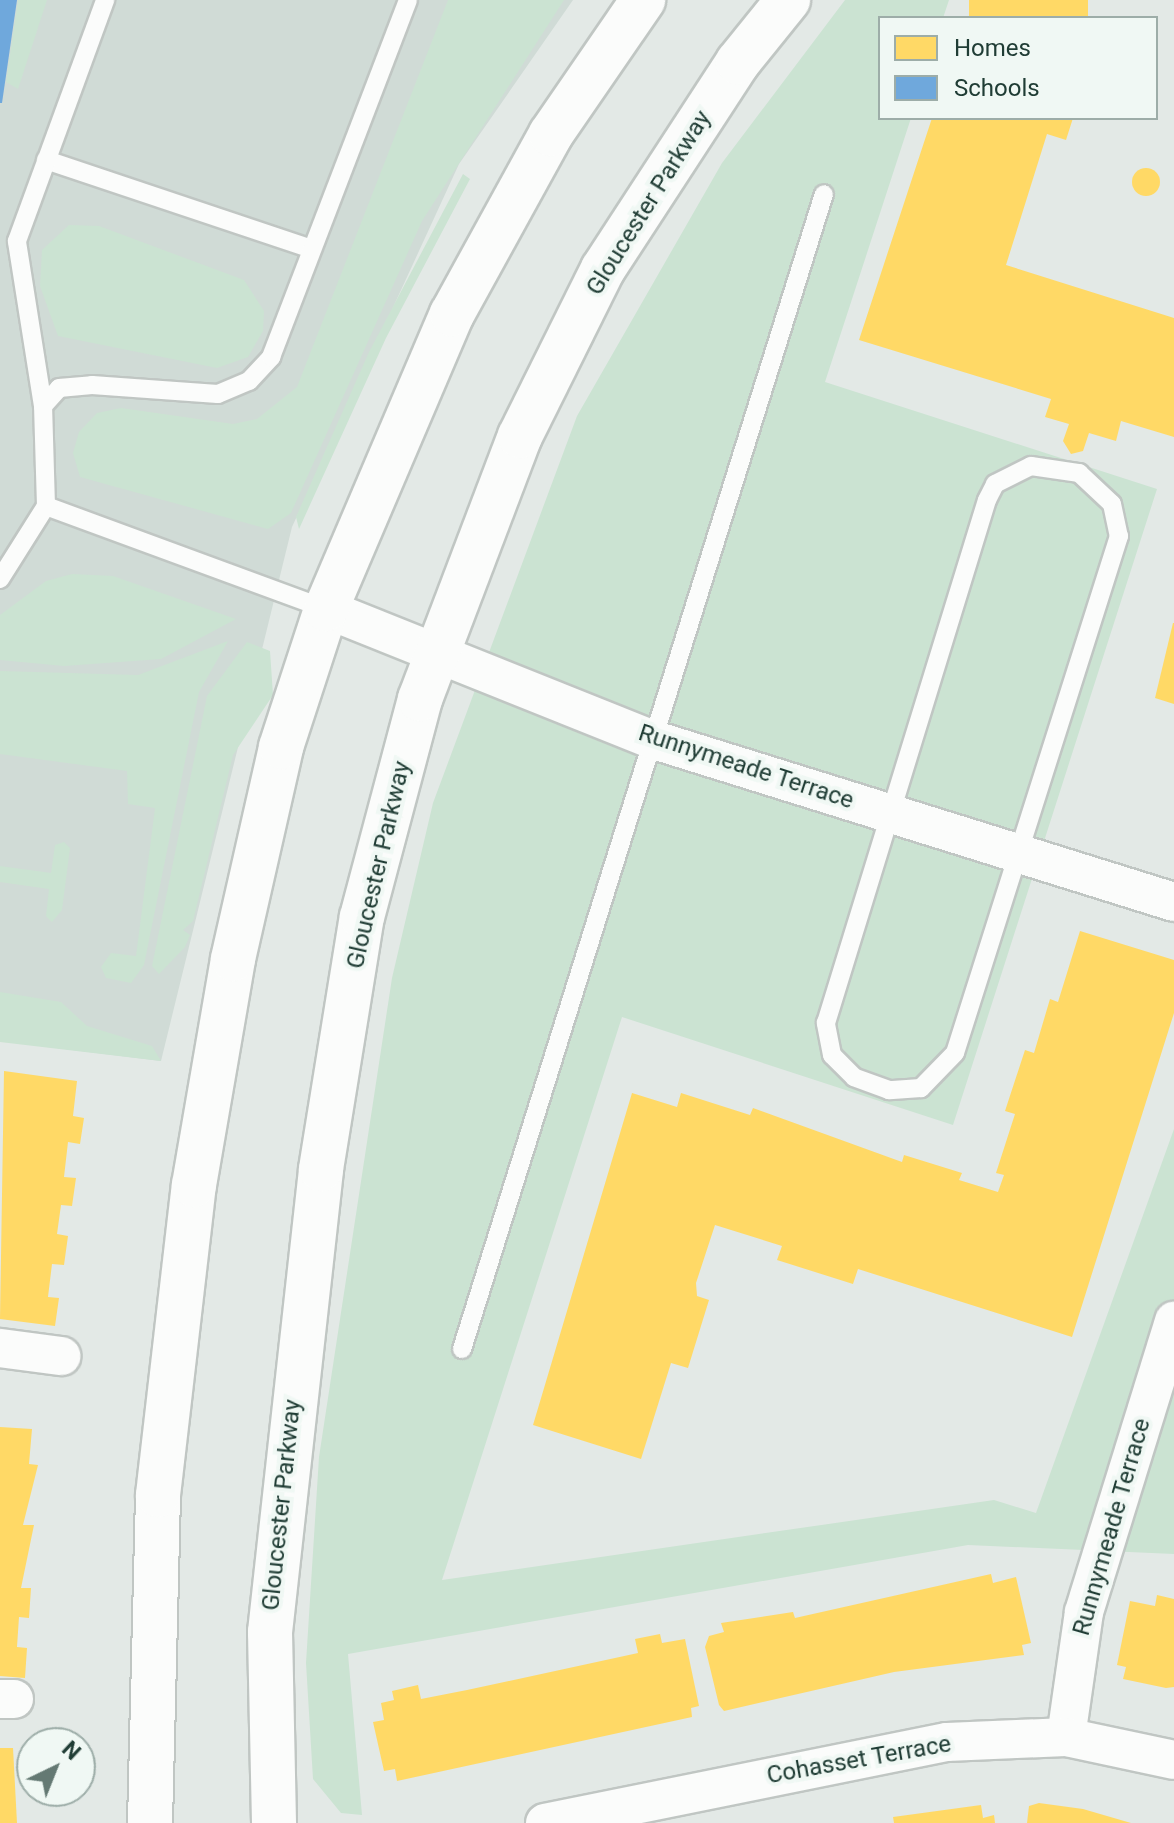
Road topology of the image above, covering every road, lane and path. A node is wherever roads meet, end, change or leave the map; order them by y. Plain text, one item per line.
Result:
1 (105, 0) edge
2 (408, 0) edge
3 (643, 0) edge
4 (788, 0) edge
5 (46, 160) junction
6 (824, 194) dead end
7 (312, 249) junction
8 (43, 406) junction
9 (46, 506) junction
10 (0, 579) edge
11 (326, 609) junction
12 (435, 649) junction
13 (651, 739) junction
14 (891, 813) junction
15 (1021, 854) junction
16 (1174, 902) edge
17 (1174, 1321) edge
18 (0, 1348) edge
19 (462, 1349) dead end
20 (61, 1356) dead end
21 (1066, 1737) junction
22 (1174, 1760) edge
23 (557, 1822) edge
24 (150, 1823) edge
25 (274, 1823) edge

1 - 5 lane
2 - 7 lane
3 - 11 main road
4 - 12 main road, Gloucester Parkway
5 - 7 lane
5 - 8 lane
6 - 13 lane
7 - 8 lane
8 - 9 lane
9 - 10 lane
9 - 11 lane
11 - 12 street, Runnymeade Terrace
11 - 24 main road
12 - 13 street, Runnymeade Terrace
12 - 25 main road, Gloucester Parkway
13 - 14 street, Runnymeade Terrace
13 - 19 lane
14 - 15 street, Runnymeade Terrace
14 - 15 lane
14 - 15 lane
15 - 16 street, Runnymeade Terrace
17 - 21 street, Runnymeade Terrace
18 - 20 street
21 - 22 street, Cohasset Terrace
21 - 23 street, Cohasset Terrace

